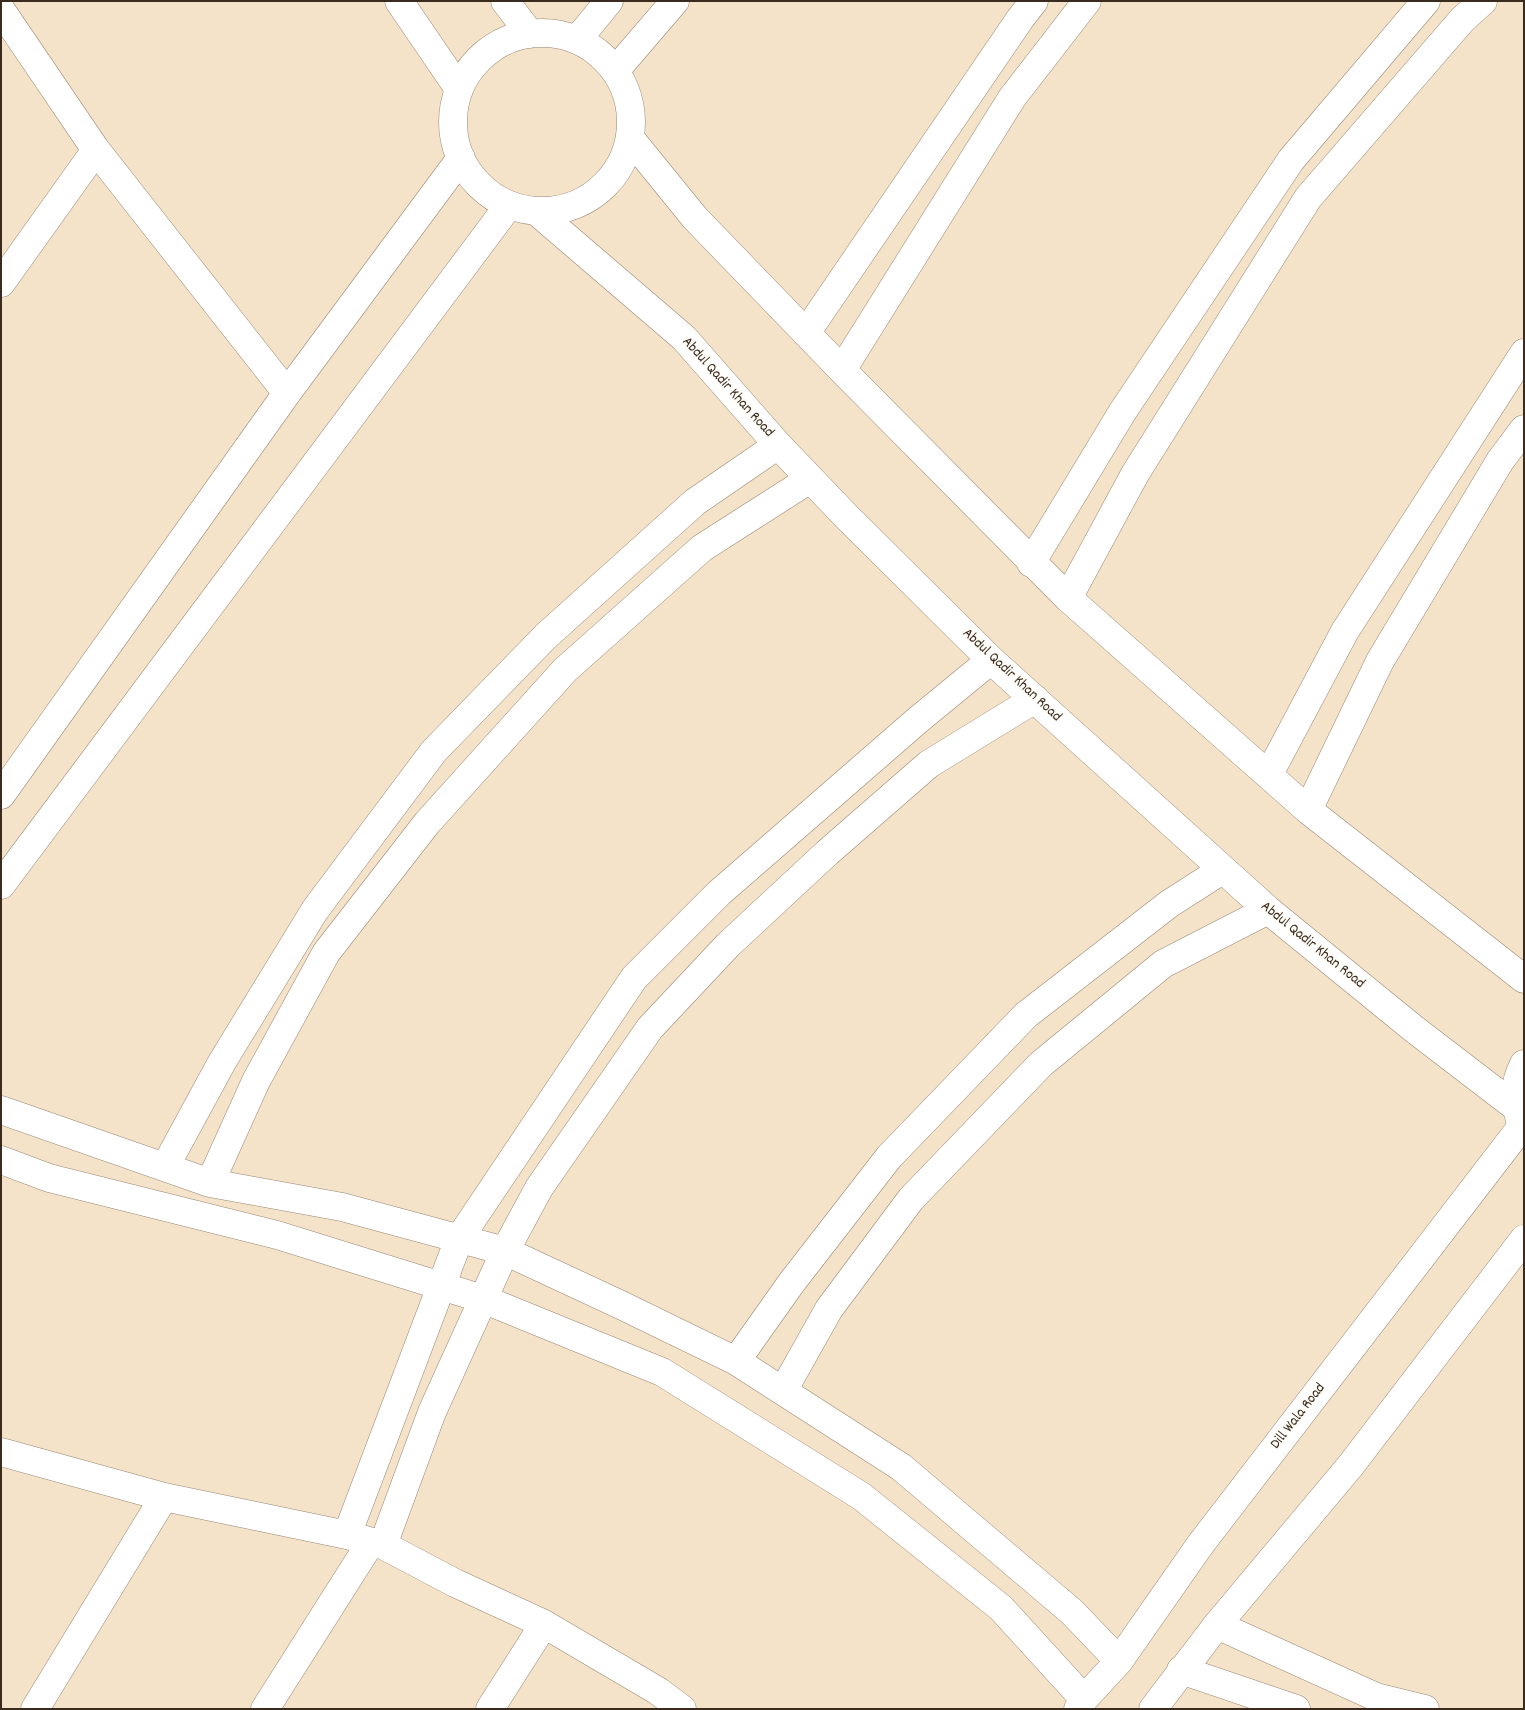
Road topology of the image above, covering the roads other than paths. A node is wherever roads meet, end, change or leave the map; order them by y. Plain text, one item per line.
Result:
1 (399, 1) edge
2 (505, 1) edge
3 (609, 1) edge
4 (675, 1) edge
5 (1034, 1) edge
6 (1087, 1) edge
7 (1426, 1) edge
8 (1483, 1) edge
9 (1, 10) edge
10 (530, 34) junction
11 (577, 40) junction
12 (615, 71) junction
13 (459, 90) junction
14 (630, 138) junction
15 (96, 150) junction
16 (461, 158) junction
17 (509, 205) junction
18 (536, 211) junction
19 (1, 283) edge
20 (806, 334) junction
21 (1524, 353) edge
22 (842, 370) junction
23 (287, 393) junction
24 (1524, 429) edge
25 (778, 445) junction
26 (810, 479) junction
27 (1031, 563) junction
28 (1068, 598) junction
29 (991, 660) junction
30 (1035, 699) junction
31 (1269, 774) junction
32 (1, 795) edge
33 (1308, 810) junction
34 (1222, 870) junction
35 (1, 886) edge
36 (1268, 910) junction
37 (1524, 979) edge
38 (1524, 1064) edge
39 (1, 1110) edge
40 (1521, 1120) edge
41 (1, 1160) edge
42 (165, 1167) junction
43 (210, 1183) junction
44 (459, 1239) junction
45 (1524, 1239) edge
46 (505, 1251) junction
47 (441, 1287) junction
48 (482, 1299) junction
49 (736, 1361) junction
50 (783, 1391) junction
51 (1, 1452) edge
52 (164, 1497) junction
53 (367, 1541) junction
54 (544, 1624) junction
55 (1217, 1624) junction
56 (1118, 1661) junction
57 (1181, 1670) junction
58 (1081, 1704) edge
59 (35, 1709) edge
60 (266, 1709) edge
61 (490, 1709) edge
62 (682, 1709) edge
63 (1153, 1709) edge
64 (1296, 1709) edge
65 (1425, 1709) edge

1 - 13 street
2 - 10 street
3 - 11 street
4 - 12 street
5 - 20 street
6 - 22 street
7 - 27 street
8 - 28 street
9 - 15 street
10 - 11 street
10 - 13 street
11 - 12 street
12 - 14 street
13 - 16 street
14 - 18 street
14 - 20 street
15 - 19 street
15 - 23 street
16 - 17 street
16 - 23 street
17 - 18 street
17 - 35 street
18 - 25 street, Abdul Qadir Khan Road
20 - 22 street
21 - 31 street
22 - 27 street
23 - 32 street
24 - 33 street
25 - 26 street, Abdul Qadir Khan Road
25 - 42 street
26 - 29 street, Abdul Qadir Khan Road
26 - 43 street
27 - 28 street
28 - 31 street
29 - 30 street, Abdul Qadir Khan Road
29 - 44 street
30 - 34 street, Abdul Qadir Khan Road
30 - 46 street
31 - 33 street
33 - 37 street
34 - 36 street, Abdul Qadir Khan Road
34 - 49 street
36 - 40 street, Abdul Qadir Khan Road
36 - 50 street
38 - 40 street
39 - 42 street
40 - 56 street, Dill Wala Road
41 - 47 street
42 - 43 street
43 - 44 street
44 - 46 street
44 - 47 street
45 - 55 street
46 - 48 street
46 - 49 street
47 - 48 street
47 - 53 street
48 - 53 street
48 - 58 street
49 - 50 street
50 - 56 street
51 - 52 street
52 - 53 street
52 - 59 street
53 - 54 street
53 - 60 street
54 - 61 street
54 - 62 street
55 - 57 street
55 - 65 street
56 - 58 street, Dill Wala Road
57 - 63 street
57 - 64 street

